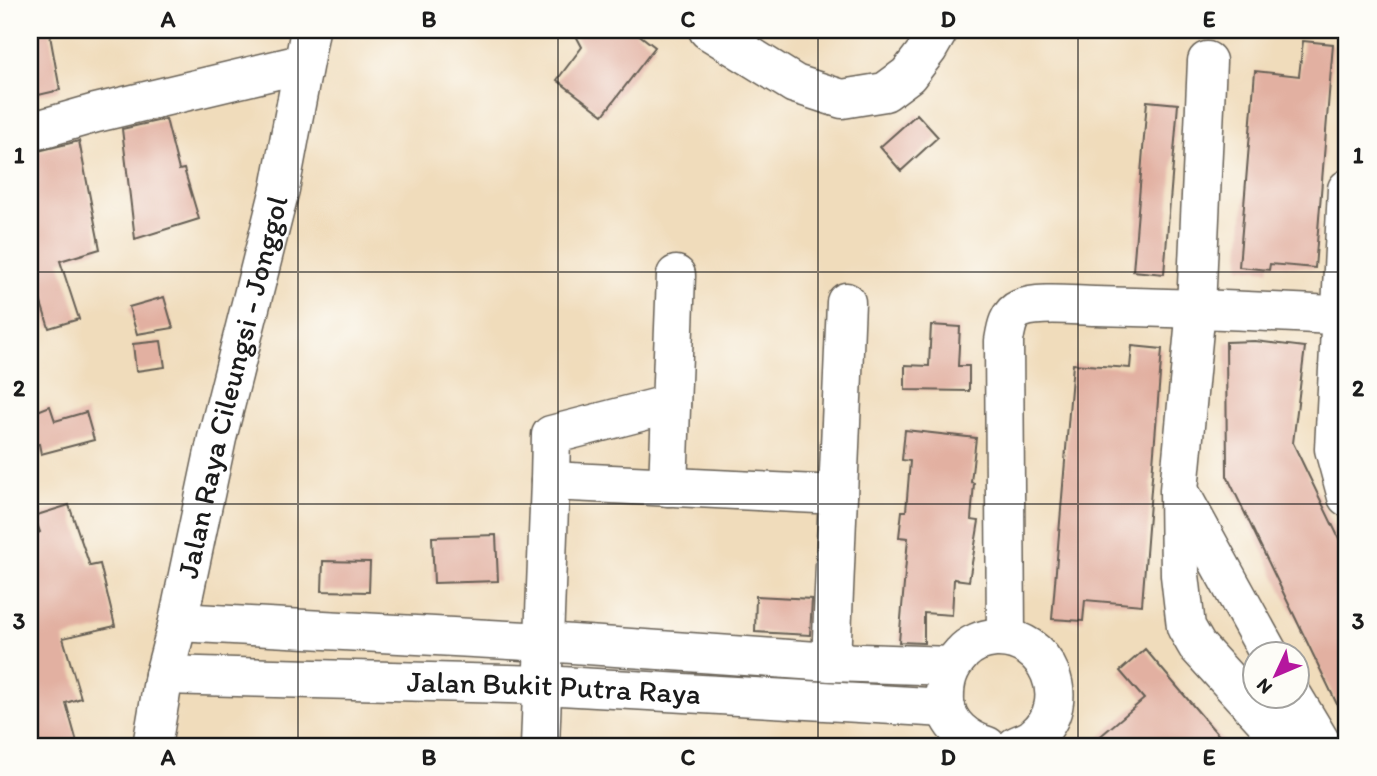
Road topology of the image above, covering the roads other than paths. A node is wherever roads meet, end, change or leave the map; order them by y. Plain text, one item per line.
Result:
1 (708, 30) edge
2 (939, 30) edge
3 (305, 47) edge
4 (1207, 61) dead end
5 (30, 132) edge
6 (1347, 189) edge
7 (676, 275) dead end
8 (846, 302) dead end
9 (1196, 308) junction
10 (1343, 315) edge
11 (671, 404) junction
12 (550, 481) junction
13 (668, 487) junction
14 (1179, 490) junction
15 (838, 495) junction
16 (1347, 497) edge
17 (178, 622) junction
18 (1006, 638) junction
19 (1262, 640) edge
20 (544, 642) junction
21 (831, 662) junction
22 (951, 666) junction
23 (1240, 671) edge
24 (164, 675) junction
25 (543, 685) junction
26 (946, 708) junction
27 (1265, 710) edge
28 (1302, 710) edge
29 (1031, 743) edge
30 (152, 746) edge
31 (540, 746) edge
32 (987, 746) edge
33 (1288, 746) edge
34 (1323, 746) edge

1 - 2 street
3 - 5 street
3 - 17 street, Jalan Raya Cileungsi - Jonggol
4 - 9 street
6 - 10 street
7 - 11 street
8 - 15 street
9 - 10 street
9 - 14 street
9 - 18 street
10 - 16 street
11 - 12 street
11 - 13 street
12 - 13 street
12 - 20 street
13 - 15 street
14 - 19 street
14 - 23 street
15 - 21 street
17 - 20 street, Jalan Bukit Putra Raya
17 - 24 street, Jalan Raya Cileungsi - Jonggol
18 - 22 street
18 - 29 street
20 - 21 street, Jalan Bukit Putra Raya
20 - 25 street
21 - 22 street, Jalan Bukit Putra Raya
22 - 26 street
24 - 25 street, Jalan Bukit Putra Raya
24 - 30 street, Jalan Raya Cileungsi - Jonggol
25 - 26 street, Jalan Bukit Putra Raya
25 - 31 street
26 - 32 street
27 - 33 street
28 - 34 street

